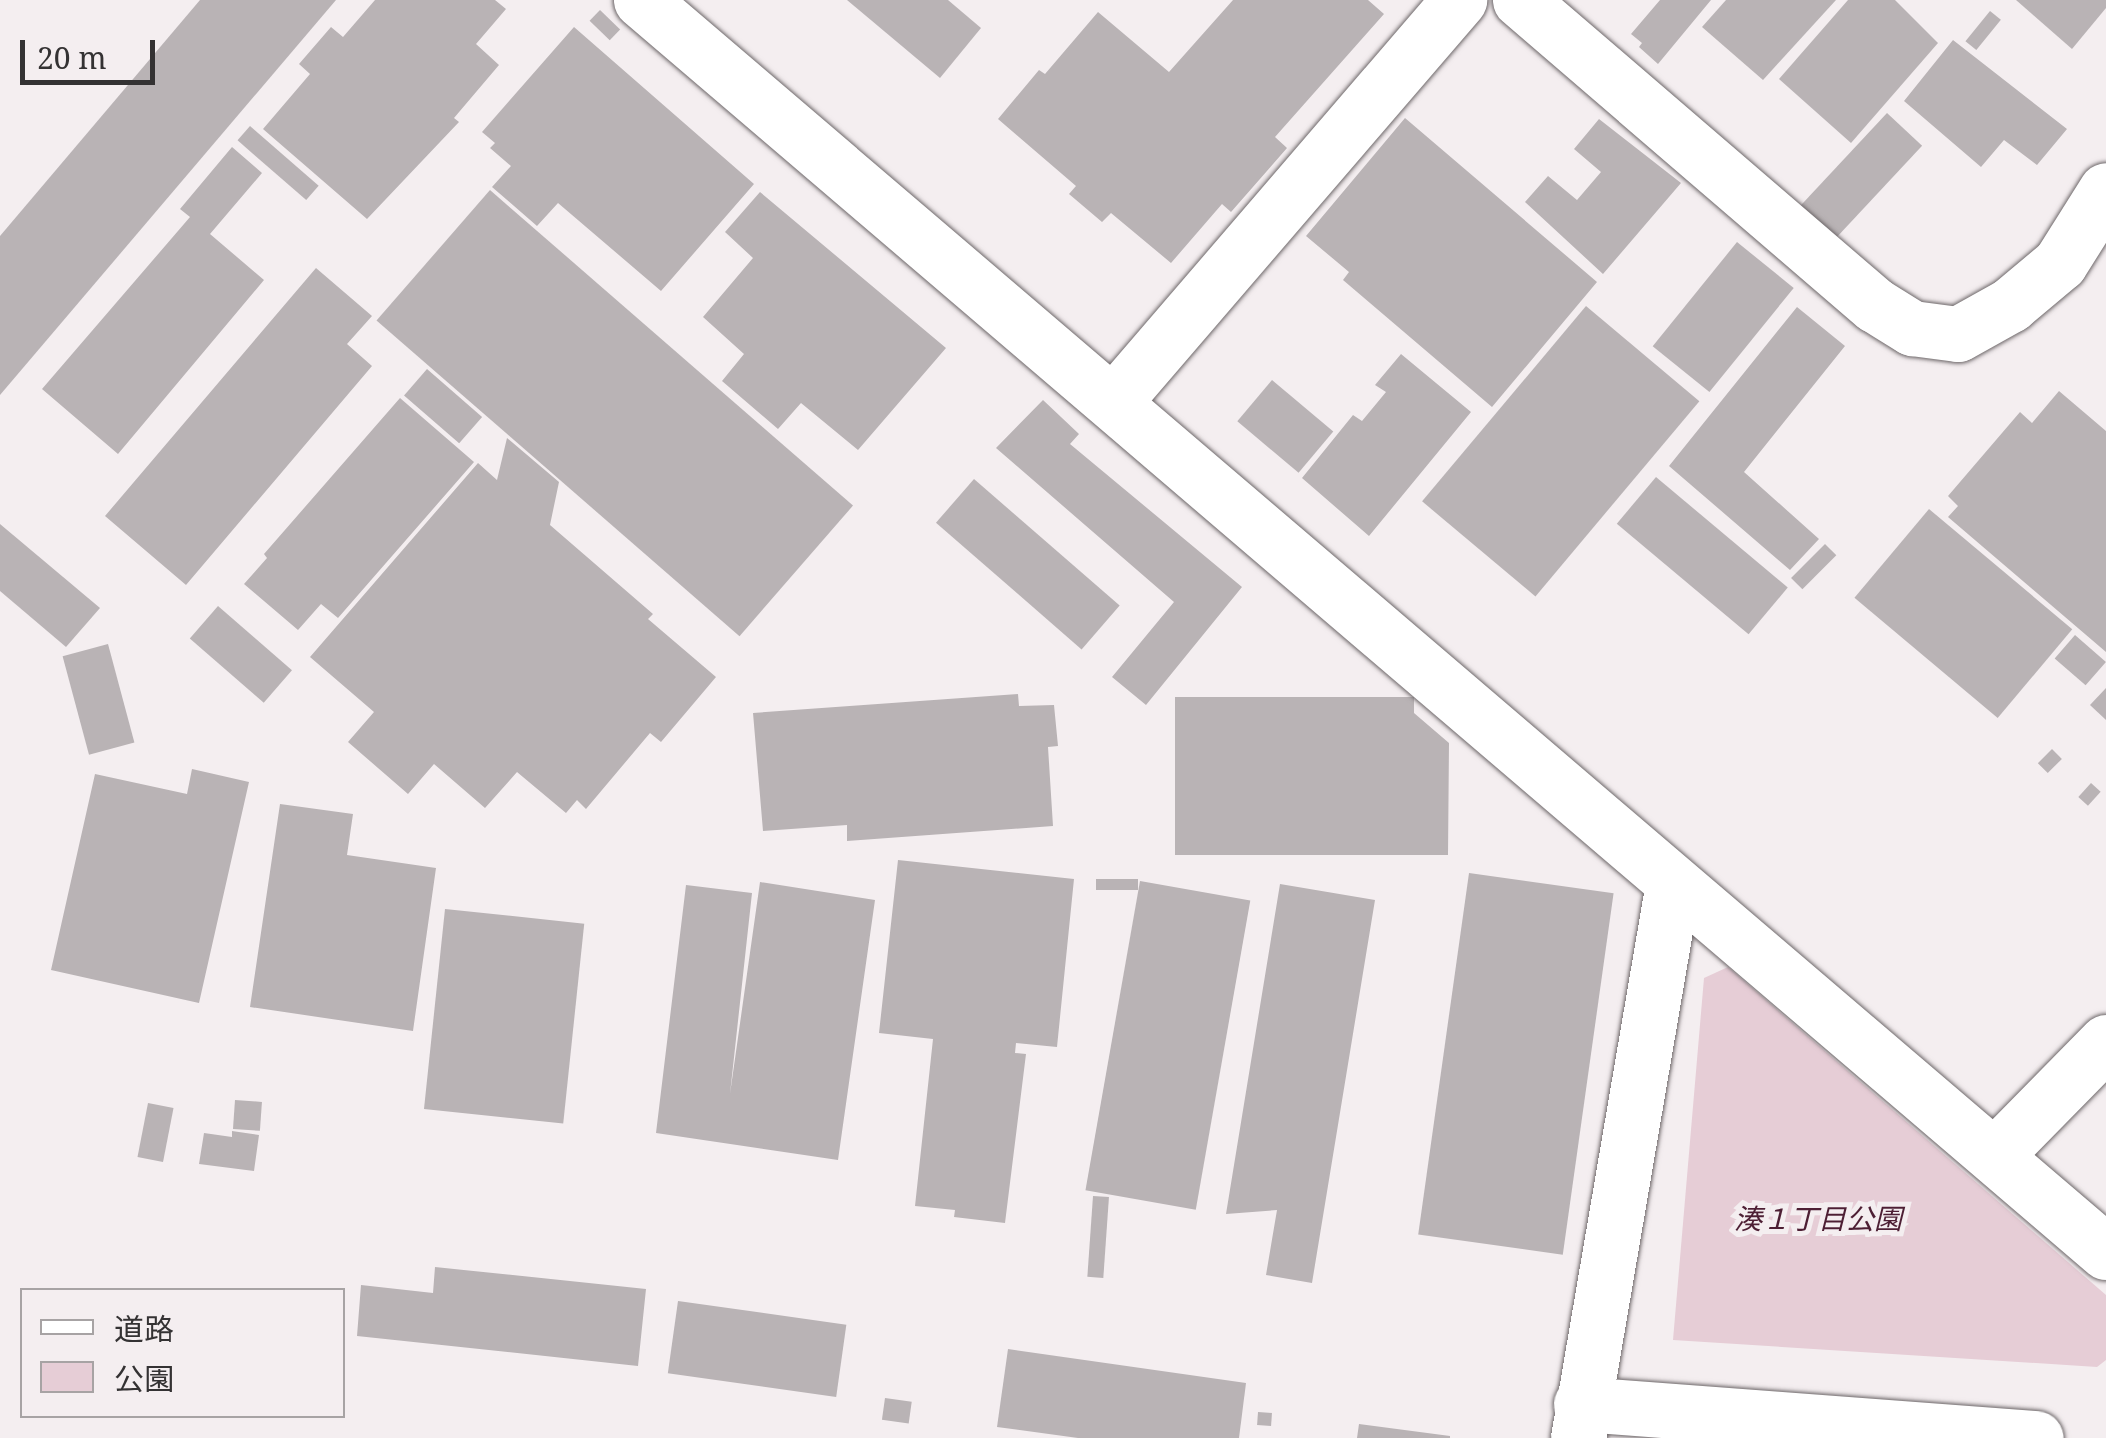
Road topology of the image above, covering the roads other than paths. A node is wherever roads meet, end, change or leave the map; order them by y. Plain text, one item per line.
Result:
1 (641, 0) edge
2 (1459, 0) edge
3 (1520, 0) edge
4 (2106, 190) edge
5 (1114, 400) junction
6 (1673, 883) junction
7 (2106, 1042) edge
8 (1996, 1154) junction
9 (2106, 1252) edge
10 (1579, 1421) edge
11 (2036, 1438) edge

1 - 5 street
2 - 5 street
3 - 4 street
5 - 6 street
6 - 8 street
6 - 10 street
7 - 8 street
8 - 9 street
10 - 11 street

